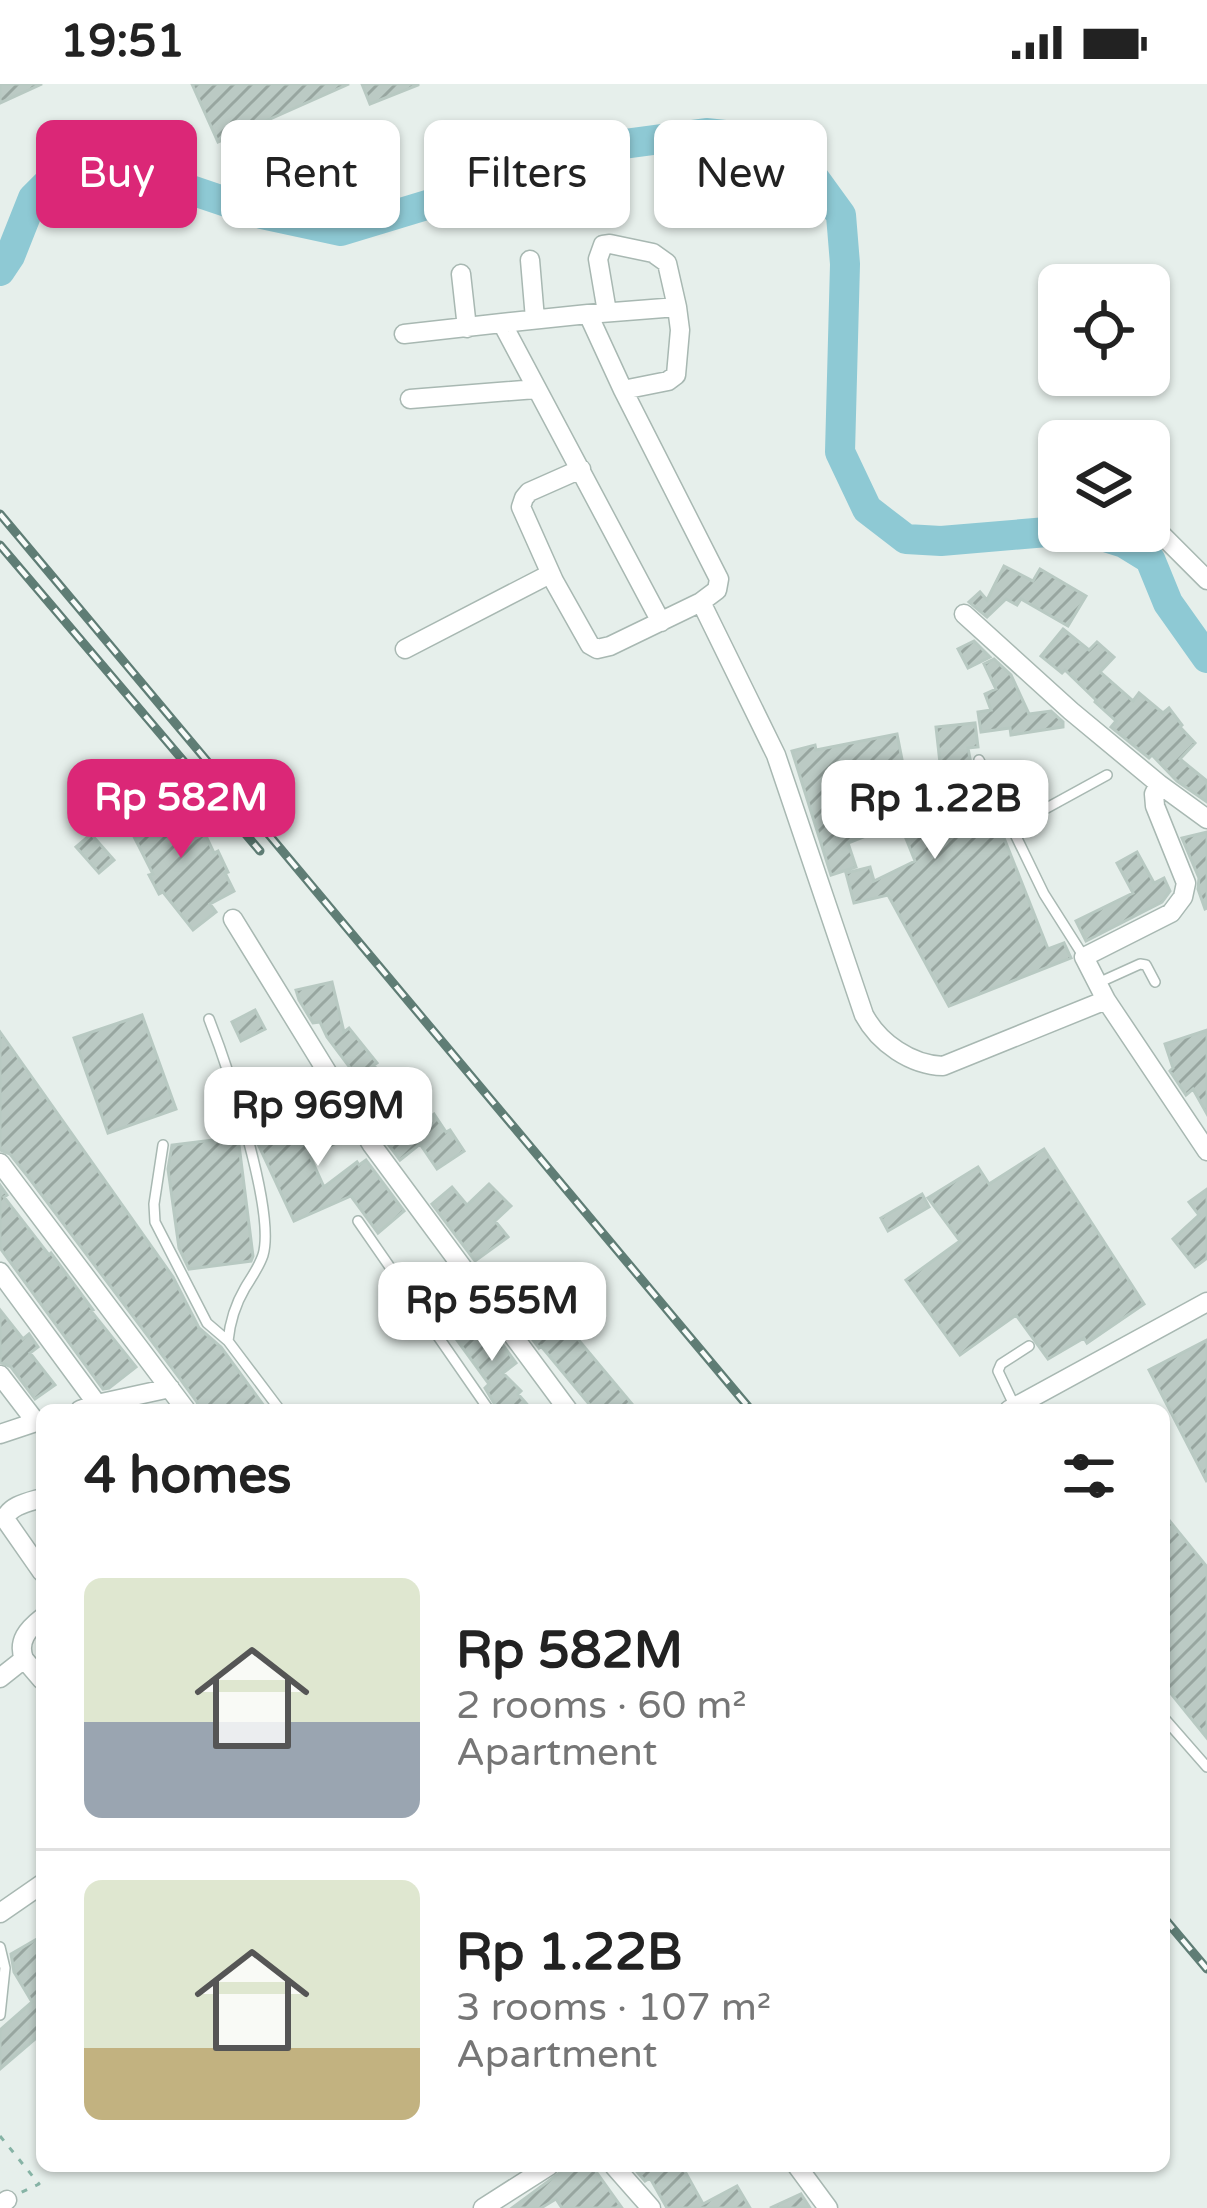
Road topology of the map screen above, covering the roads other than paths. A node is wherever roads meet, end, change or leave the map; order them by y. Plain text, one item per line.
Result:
1 (530, 260) dead end
2 (461, 274) dead end
3 (677, 307) junction
4 (598, 313) junction
5 (535, 319) junction
6 (502, 323) junction
7 (466, 328) junction
8 (404, 334) dead end
9 (536, 388) junction
10 (623, 390) junction
11 (410, 399) dead end
12 (581, 469) junction
13 (1170, 543) edge
14 (550, 574) junction
15 (1207, 580) edge
16 (700, 602) junction
17 (964, 614) dead end
18 (661, 622) junction
19 (405, 649) dead end
20 (979, 760) dead end
21 (1107, 775) dead end
22 (1160, 784) junction
23 (1207, 819) edge
24 (1012, 827) junction
25 (233, 919) dead end
26 (1084, 957) junction
27 (1155, 982) dead end
28 (1102, 992) junction
29 (209, 1019) dead end
30 (163, 1145) dead end
31 (1207, 1151) edge
32 (0, 1163) edge
33 (358, 1221) dead end
34 (0, 1272) edge
35 (1207, 1302) edge
36 (228, 1341) junction
37 (1029, 1346) dead end
38 (0, 1375) edge
39 (170, 1388) junction
40 (87, 1404) edge
41 (102, 1404) edge
42 (182, 1404) edge
43 (275, 1404) edge
44 (485, 1404) edge
45 (564, 1404) edge
46 (1010, 1404) edge
47 (1019, 1404) edge
48 (36, 1417) edge
49 (36, 1422) edge
50 (0, 1434) edge
51 (36, 1500) edge
52 (2, 1516) edge
53 (36, 1564) edge
54 (36, 1624) edge
55 (9, 1666) edge
56 (1170, 1725) edge
57 (1207, 1767) edge
58 (36, 1888) edge
59 (0, 1913) edge
60 (0, 1947) edge
61 (0, 2015) edge
62 (540, 2172) edge
63 (619, 2172) edge
64 (801, 2172) edge
65 (483, 2208) edge
66 (651, 2208) edge
67 (828, 2208) edge

1 - 5 street
2 - 7 street
3 - 4 street
3 - 4 street
3 - 10 street
4 - 5 street
4 - 10 street
5 - 6 street
6 - 7 street
6 - 9 street
7 - 8 street
9 - 11 street
9 - 12 street
10 - 16 street
12 - 14 street
12 - 18 street
13 - 15 street
14 - 18 street
14 - 19 street
16 - 18 street
16 - 28 street
17 - 22 street
20 - 24 lane
21 - 24 lane
22 - 23 street
22 - 26 street
24 - 26 lane
25 - 45 street
26 - 28 street
27 - 28 lane
28 - 31 street
29 - 36 lane
30 - 36 lane
32 - 39 street
33 - 44 lane
34 - 40 street
35 - 47 street
36 - 43 lane
37 - 46 lane
38 - 48 street
39 - 41 street
39 - 42 street
49 - 50 street
51 - 52 street
52 - 53 street
54 - 55 street
56 - 57 lane
58 - 59 street
60 - 61 lane
62 - 65 street
63 - 66 street
64 - 67 street

